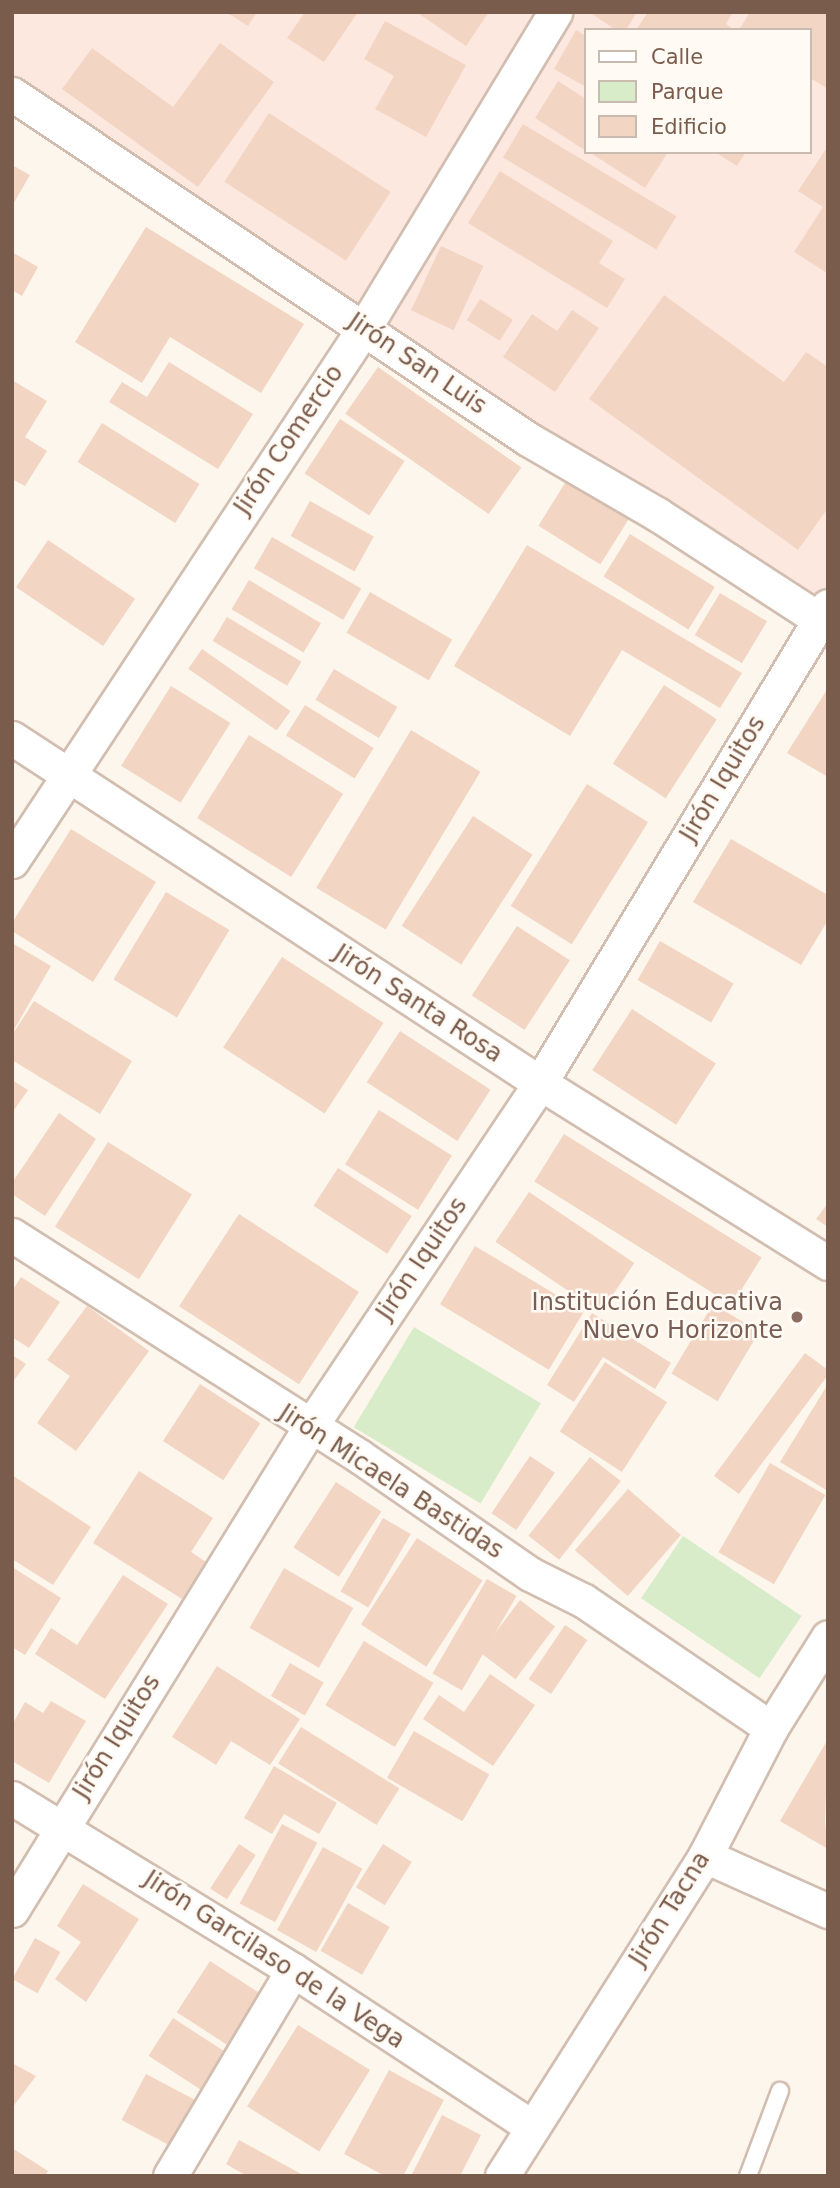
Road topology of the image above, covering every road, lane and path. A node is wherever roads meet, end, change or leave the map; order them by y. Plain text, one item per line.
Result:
1 (555, 12) edge
2 (12, 94) edge
3 (364, 328) junction
4 (825, 617) edge
5 (12, 738) edge
6 (66, 774) junction
7 (12, 861) edge
8 (540, 1083) junction
9 (12, 1235) edge
10 (828, 1263) edge
11 (310, 1427) junction
12 (828, 1637) edge
13 (771, 1728) junction
14 (12, 1798) edge
15 (62, 1825) junction
16 (705, 1856) junction
17 (12, 1910) edge
18 (828, 1911) edge
19 (293, 1970) junction
20 (780, 2091) dead end
21 (532, 2127) junction
22 (170, 2176) edge
23 (502, 2176) edge
24 (748, 2176) edge

1 - 3 street, Jirón Comercio
2 - 3 street, Jirón San Luis
3 - 4 street, Jirón San Luis
3 - 6 street, Jirón Comercio
4 - 8 street, Jirón Iquitos
5 - 6 street, Jirón Santa Rosa
6 - 7 street, Jirón Comercio
6 - 8 street, Jirón Santa Rosa
8 - 10 street, Jirón Santa Rosa
8 - 11 street, Jirón Iquitos
9 - 11 street, Jirón Micaela Bastidas
11 - 13 street, Jirón Micaela Bastidas
11 - 15 street, Jirón Iquitos
12 - 13 street, Jirón Tacna
13 - 16 street, Jirón Tacna
14 - 15 street, Jirón Garcilaso de la Vega
15 - 17 street, Jirón Iquitos
15 - 19 street, Jirón Garcilaso de la Vega
16 - 18 street
16 - 21 street, Jirón Tacna
19 - 21 street, Jirón Garcilaso de la Vega
19 - 22 street
20 - 24 lane
21 - 23 street, Jirón Tacna

